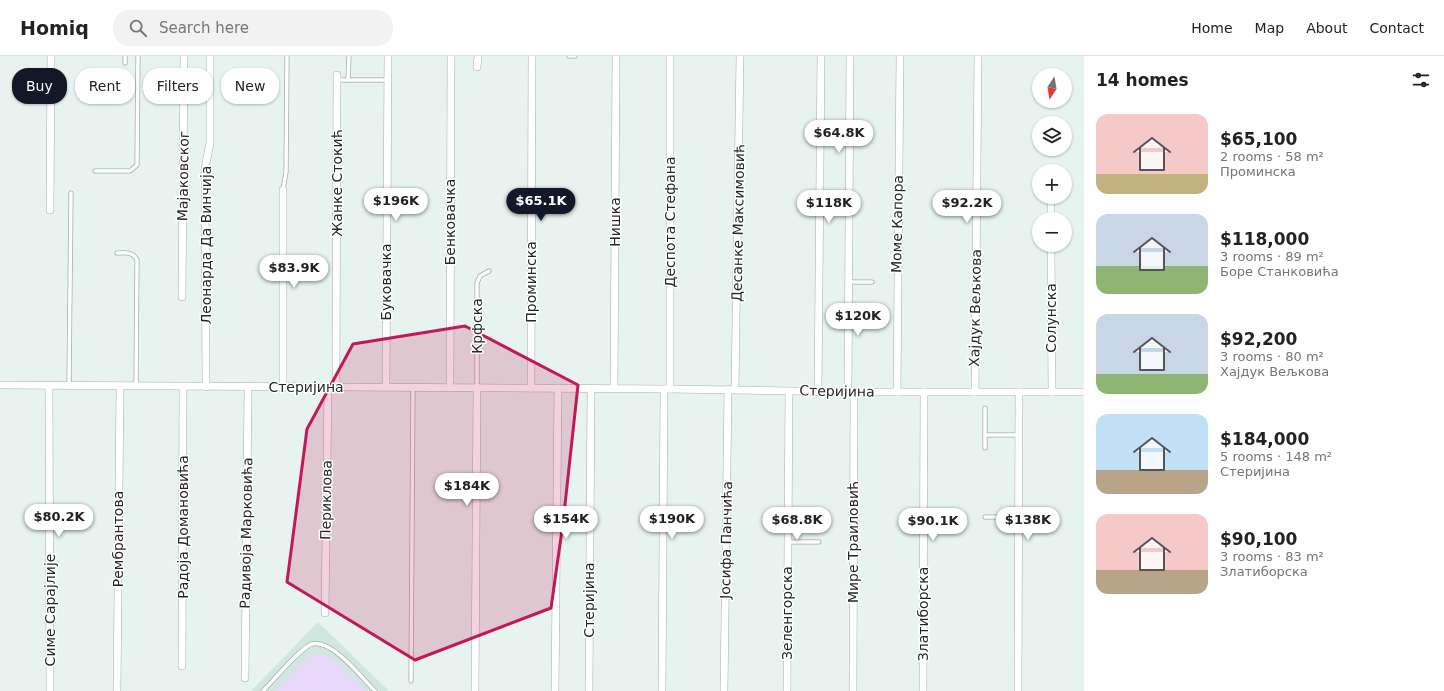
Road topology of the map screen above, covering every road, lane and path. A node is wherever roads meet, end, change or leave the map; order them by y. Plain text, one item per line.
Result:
1 (51, 56) edge
2 (125, 56) edge
3 (138, 56) edge
4 (184, 56) edge
5 (210, 56) edge
6 (287, 56) edge
7 (349, 56) edge
8 (388, 56) edge
9 (451, 56) edge
10 (478, 56) edge
11 (532, 56) edge
12 (569, 56) edge
13 (575, 56) edge
14 (616, 56) edge
15 (670, 56) edge
16 (740, 56) edge
17 (820, 56) edge
18 (850, 56) edge
19 (900, 56) edge
20 (978, 56) edge
21 (125, 63) dead end
22 (477, 67) dead end
23 (337, 78) joint
24 (348, 80) junction
25 (388, 80) junction
26 (95, 171) dead end
27 (282, 190) joint
28 (71, 193) dead end
29 (50, 210) dead end
30 (1051, 252) edge
31 (116, 253) dead end
32 (489, 271) dead end
33 (849, 282) junction
34 (872, 282) dead end
35 (182, 297) dead end
36 (0, 385) edge
37 (49, 386) junction
38 (68, 386) junction
39 (120, 386) junction
40 (136, 386) junction
41 (183, 387) junction
42 (332, 387) junction
43 (386, 387) junction
44 (413, 387) junction
45 (450, 387) junction
46 (206, 388) junction
47 (248, 388) junction
48 (283, 388) junction
49 (477, 388) junction
50 (531, 388) junction
51 (558, 388) junction
52 (590, 388) junction
53 (614, 389) junction
54 (667, 389) junction
55 (731, 389) junction
56 (789, 391) junction
57 (818, 392) junction
58 (851, 392) junction
59 (896, 392) junction
60 (924, 392) junction
61 (975, 392) junction
62 (1019, 392) junction
63 (1052, 392) junction
64 (1084, 392) edge
65 (985, 408) dead end
66 (985, 435) junction
67 (1019, 435) junction
68 (984, 448) dead end
69 (985, 517) dead end
70 (1018, 517) junction
71 (787, 542) junction
72 (820, 542) dead end
73 (325, 613) dead end
74 (182, 666) dead end
75 (245, 678) dead end
76 (411, 681) dead end
77 (50, 691) edge
78 (117, 691) edge
79 (263, 691) edge
80 (375, 691) edge
81 (475, 691) edge
82 (555, 691) edge
83 (589, 691) edge
84 (662, 691) edge
85 (724, 691) edge
86 (787, 691) edge
87 (853, 691) edge
88 (923, 691) edge
89 (1018, 691) edge

1 - 29 street
2 - 21 lane
3 - 26 lane
4 - 35 street, Мајаковског
5 - 46 street, Леонарда Да Винчија
6 - 27 lane
7 - 24 lane
8 - 25 street, Буковачка
9 - 45 street, Бенковачка
10 - 22 street
11 - 50 street, Проминска
12 - 13 lane
14 - 53 street, Нишка
15 - 54 street, Деспота Стефана
16 - 55 street, Десанке Максимовић
17 - 57 street
18 - 33 street, Мире Траиловић
19 - 59 street, Моме Капора
20 - 61 street, Хајдук Вељкова
23 - 24 lane
23 - 42 street, Жанке Стокић
24 - 25 lane
25 - 43 street, Буковачка
27 - 48 street
28 - 38 lane
30 - 63 street, Солунска
31 - 40 lane
32 - 49 lane, Крфска
33 - 34 lane
33 - 58 street, Мире Траиловић
36 - 37 street, Стеријина
37 - 38 street, Стеријина
37 - 77 street, Симе Сарајлије
38 - 39 street, Стеријина
39 - 40 street, Стеријина
39 - 78 street, Рембрантова
40 - 41 street, Стеријина
41 - 46 street, Стеријина
41 - 74 street, Радоја Домановића
42 - 43 street, Стеријина
42 - 48 street, Стеријина
42 - 73 street, Периклова
43 - 44 street, Стеријина
44 - 45 street, Стеријина
44 - 76 lane
45 - 49 street, Стеријина
46 - 47 street, Стеријина
47 - 48 street, Стеријина
47 - 75 street, Радивоја Марковића
49 - 50 street, Стеријина
49 - 81 street
50 - 51 street, Стеријина
51 - 52 street, Стеријина
51 - 82 street
52 - 53 street, Стеријина
52 - 83 street, Стеријина
53 - 54 street, Стеријина
54 - 55 street, Стеријина
54 - 84 street, Деспота Стефана
55 - 56 street, Стеријина
55 - 85 street, Јосифа Панчића
56 - 57 street, Стеријина
56 - 71 street, Зеленгорска
57 - 58 street, Стеријина
58 - 59 street, Стеријина
58 - 87 street, Мире Траиловић
59 - 60 street, Стеријина
60 - 61 street, Стеријина
60 - 88 street, Златиборска
61 - 62 street, Стеријина
62 - 63 street, Стеријина
62 - 67 street
63 - 64 street, Стеријина
65 - 66 lane
66 - 67 lane
66 - 68 lane
67 - 70 street
69 - 70 lane
70 - 89 street
71 - 72 lane
71 - 86 street, Зеленгорска
79 - 80 lane

